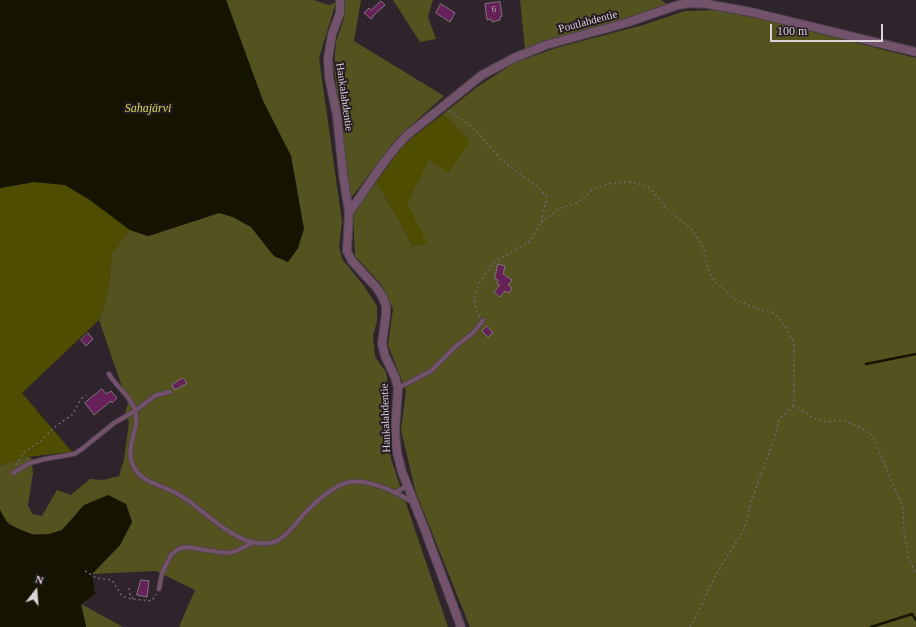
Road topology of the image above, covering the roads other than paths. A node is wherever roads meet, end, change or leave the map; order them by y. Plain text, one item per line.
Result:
1 (340, 0) edge
2 (916, 52) edge
3 (349, 213) junction
4 (483, 320) road end
5 (108, 374) dead end
6 (398, 388) junction
7 (170, 392) dead end
8 (136, 411) junction
9 (13, 473) road end
10 (407, 484) junction
11 (395, 492) junction
12 (414, 503) junction
13 (252, 543) junction
14 (159, 588) road end
15 (460, 627) edge

1 - 3 street, Hankalahdentie
2 - 3 street, Poutlahdentie
3 - 6 street, Hankalahdentie
4 - 6 lane
5 - 8 lane
6 - 10 street, Hankalahdentie
7 - 8 lane
8 - 9 lane
8 - 13 lane
10 - 11 lane
10 - 12 street, Hankalahdentie
11 - 12 lane
11 - 13 lane
12 - 15 street, Hankalahdentie
13 - 14 lane

